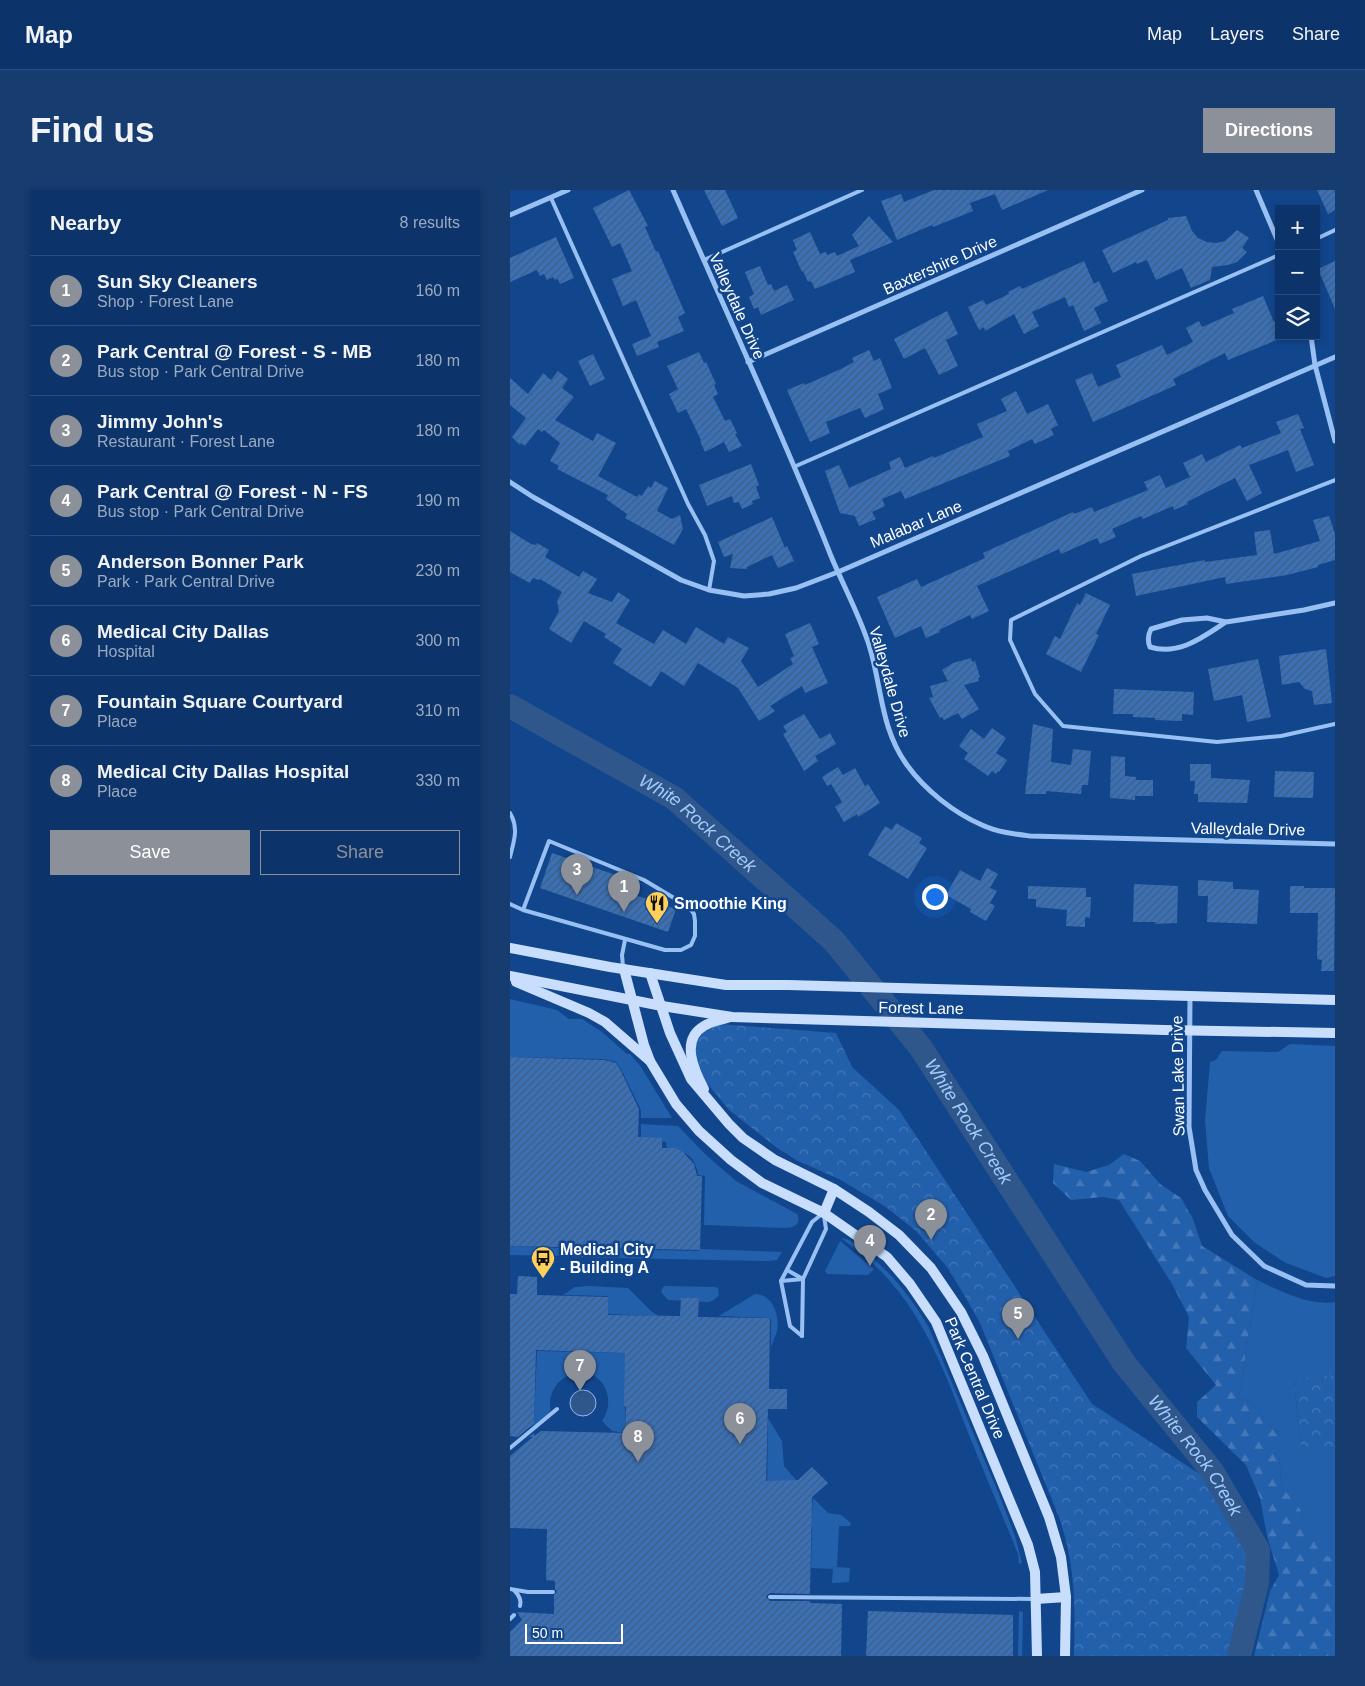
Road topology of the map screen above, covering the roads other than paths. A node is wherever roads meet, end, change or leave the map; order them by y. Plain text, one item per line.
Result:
1 (568, 190) edge
2 (673, 190) edge
3 (862, 190) edge
4 (1142, 190) edge
5 (1256, 190) edge
6 (551, 198) junction
7 (510, 216) edge
8 (1335, 230) edge
9 (1275, 235) edge
10 (1320, 237) edge
11 (1275, 257) edge
12 (704, 260) junction
13 (1312, 340) edge
14 (1335, 356) edge
15 (748, 362) junction
16 (1315, 366) junction
17 (1335, 441) edge
18 (796, 466) junction
19 (1335, 480) edge
20 (510, 482) edge
21 (838, 572) junction
22 (710, 590) junction
23 (1335, 603) edge
24 (1226, 622) junction
25 (1335, 724) edge
26 (510, 813) edge
27 (1335, 844) edge
28 (510, 856) edge
29 (510, 904) edge
30 (523, 910) junction
31 (625, 940) junction
32 (510, 948) edge
33 (624, 969) junction
34 (650, 973) junction
35 (510, 978) edge
36 (1190, 997) junction
37 (631, 999) junction
38 (1335, 1000) edge
39 (662, 1006) junction
40 (732, 1017) junction
41 (1189, 1030) junction
42 (1335, 1033) edge
43 (650, 1061) junction
44 (715, 1109) junction
45 (834, 1189) junction
46 (824, 1213) junction
47 (787, 1270) junction
48 (803, 1279) junction
49 (782, 1281) junction
50 (1335, 1286) edge
51 (557, 1409) dead end
52 (510, 1448) edge
53 (512, 1589) edge
54 (553, 1592) dead end
55 (770, 1597) dead end
56 (1066, 1597) junction
57 (1036, 1599) junction
58 (520, 1606) dead end
59 (514, 1615) dead end
60 (510, 1619) edge
61 (1037, 1656) edge
62 (1064, 1656) edge

1 - 6 street
2 - 12 street, Valleydale Drive
3 - 12 lane
4 - 15 street, Baxtershire Drive
5 - 9 street
6 - 7 street
6 - 22 lane
8 - 10 lane
11 - 18 lane
12 - 15 street, Valleydale Drive
13 - 16 street
14 - 16 street, Malabar Lane
15 - 18 street, Valleydale Drive
16 - 17 street
16 - 21 street, Malabar Lane
18 - 21 street, Valleydale Drive
19 - 25 lane
20 - 22 street, Malabar Lane
21 - 22 street, Malabar Lane
21 - 27 street, Valleydale Drive
23 - 24 street
24 - 24 street
26 - 28 lane
29 - 30 lane
30 - 31 lane
30 - 31 lane
31 - 33 lane
32 - 33 main road, Forest Lane
33 - 34 main road, Forest Lane
33 - 37 main road, Park Central Drive
34 - 36 main road, Forest Lane
34 - 39 main road, Park Central Drive
35 - 37 main road, Forest Lane
35 - 43 main road
36 - 38 main road, Forest Lane
36 - 41 street, Swan Lake Drive
37 - 39 main road, Forest Lane
37 - 43 main road, Park Central Drive
39 - 40 main road, Forest Lane
39 - 44 main road, Park Central Drive
40 - 41 main road, Forest Lane
40 - 44 main road
41 - 42 main road, Forest Lane
41 - 50 street, Swan Lake Drive
43 - 46 main road, Park Central Drive
44 - 45 main road, Park Central Drive
45 - 46 main road
45 - 56 main road, Park Central Drive
46 - 47 lane
46 - 48 lane
46 - 57 main road, Park Central Drive
47 - 48 lane
47 - 49 lane
48 - 49 lane
48 - 49 lane
51 - 52 lane
53 - 54 lane
53 - 58 lane
55 - 57 lane
56 - 57 main road
56 - 62 main road, Park Central Drive
57 - 61 main road, Park Central Drive
59 - 60 lane

